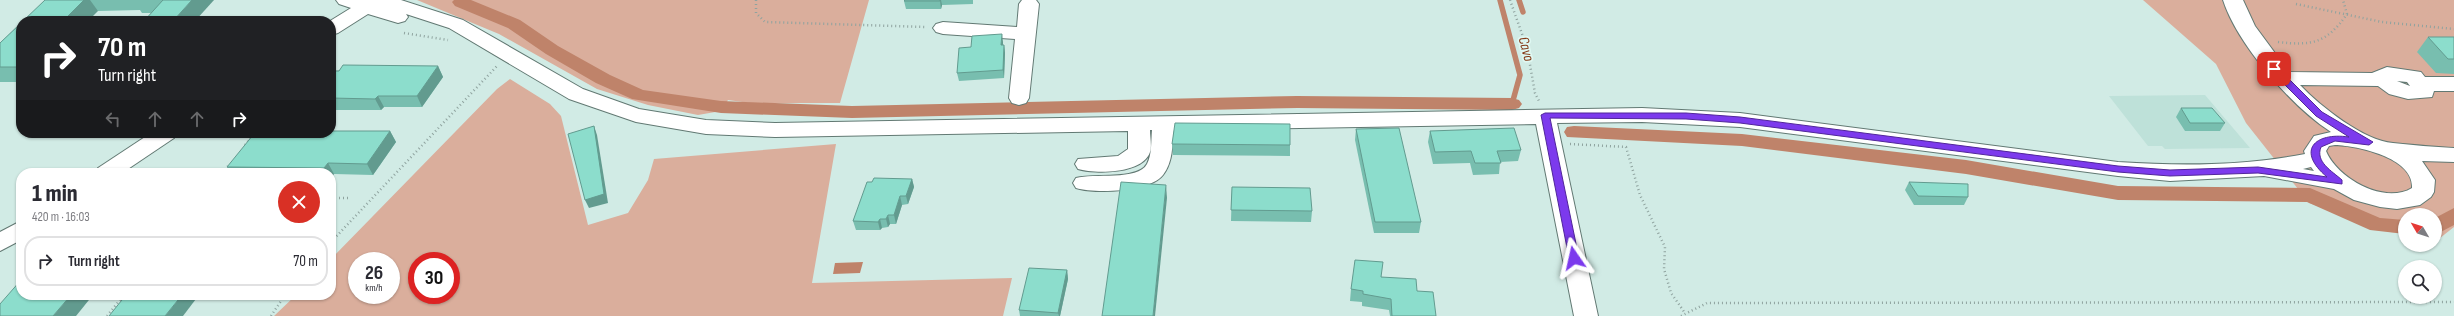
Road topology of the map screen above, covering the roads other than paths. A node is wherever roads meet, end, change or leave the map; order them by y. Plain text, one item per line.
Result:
1 (346, 0) edge
2 (382, 0) edge
3 (2232, 0) edge
4 (370, 4) edge
5 (1029, 4) dead end
6 (336, 26) edge
7 (943, 28) road end
8 (1026, 34) junction
9 (498, 55) junction
10 (2282, 78) junction
11 (2454, 84) edge
12 (2299, 96) junction
13 (1019, 98) dead end
14 (1545, 115) junction
15 (1164, 123) junction
16 (1140, 132) junction
17 (158, 138) edge
18 (2376, 144) junction
19 (2319, 150) junction
20 (2454, 155) edge
21 (2454, 161) edge
22 (114, 168) edge
23 (2258, 170) junction
24 (2339, 182) junction
25 (2425, 182) junction
26 (16, 233) edge
27 (0, 243) edge
28 (1586, 316) edge

1 - 4 street
2 - 9 street
3 - 10 street
4 - 6 street
4 - 9 street
5 - 8 street
7 - 8 street
8 - 13 street
9 - 16 street
10 - 11 street
10 - 12 street
12 - 18 street
12 - 19 street
14 - 15 street
14 - 23 street
14 - 28 street
15 - 16 street
15 - 16 street
17 - 22 street
18 - 19 street
18 - 20 street
18 - 25 street
19 - 23 street
19 - 24 street
21 - 25 street
23 - 24 street
24 - 25 street
26 - 27 street

